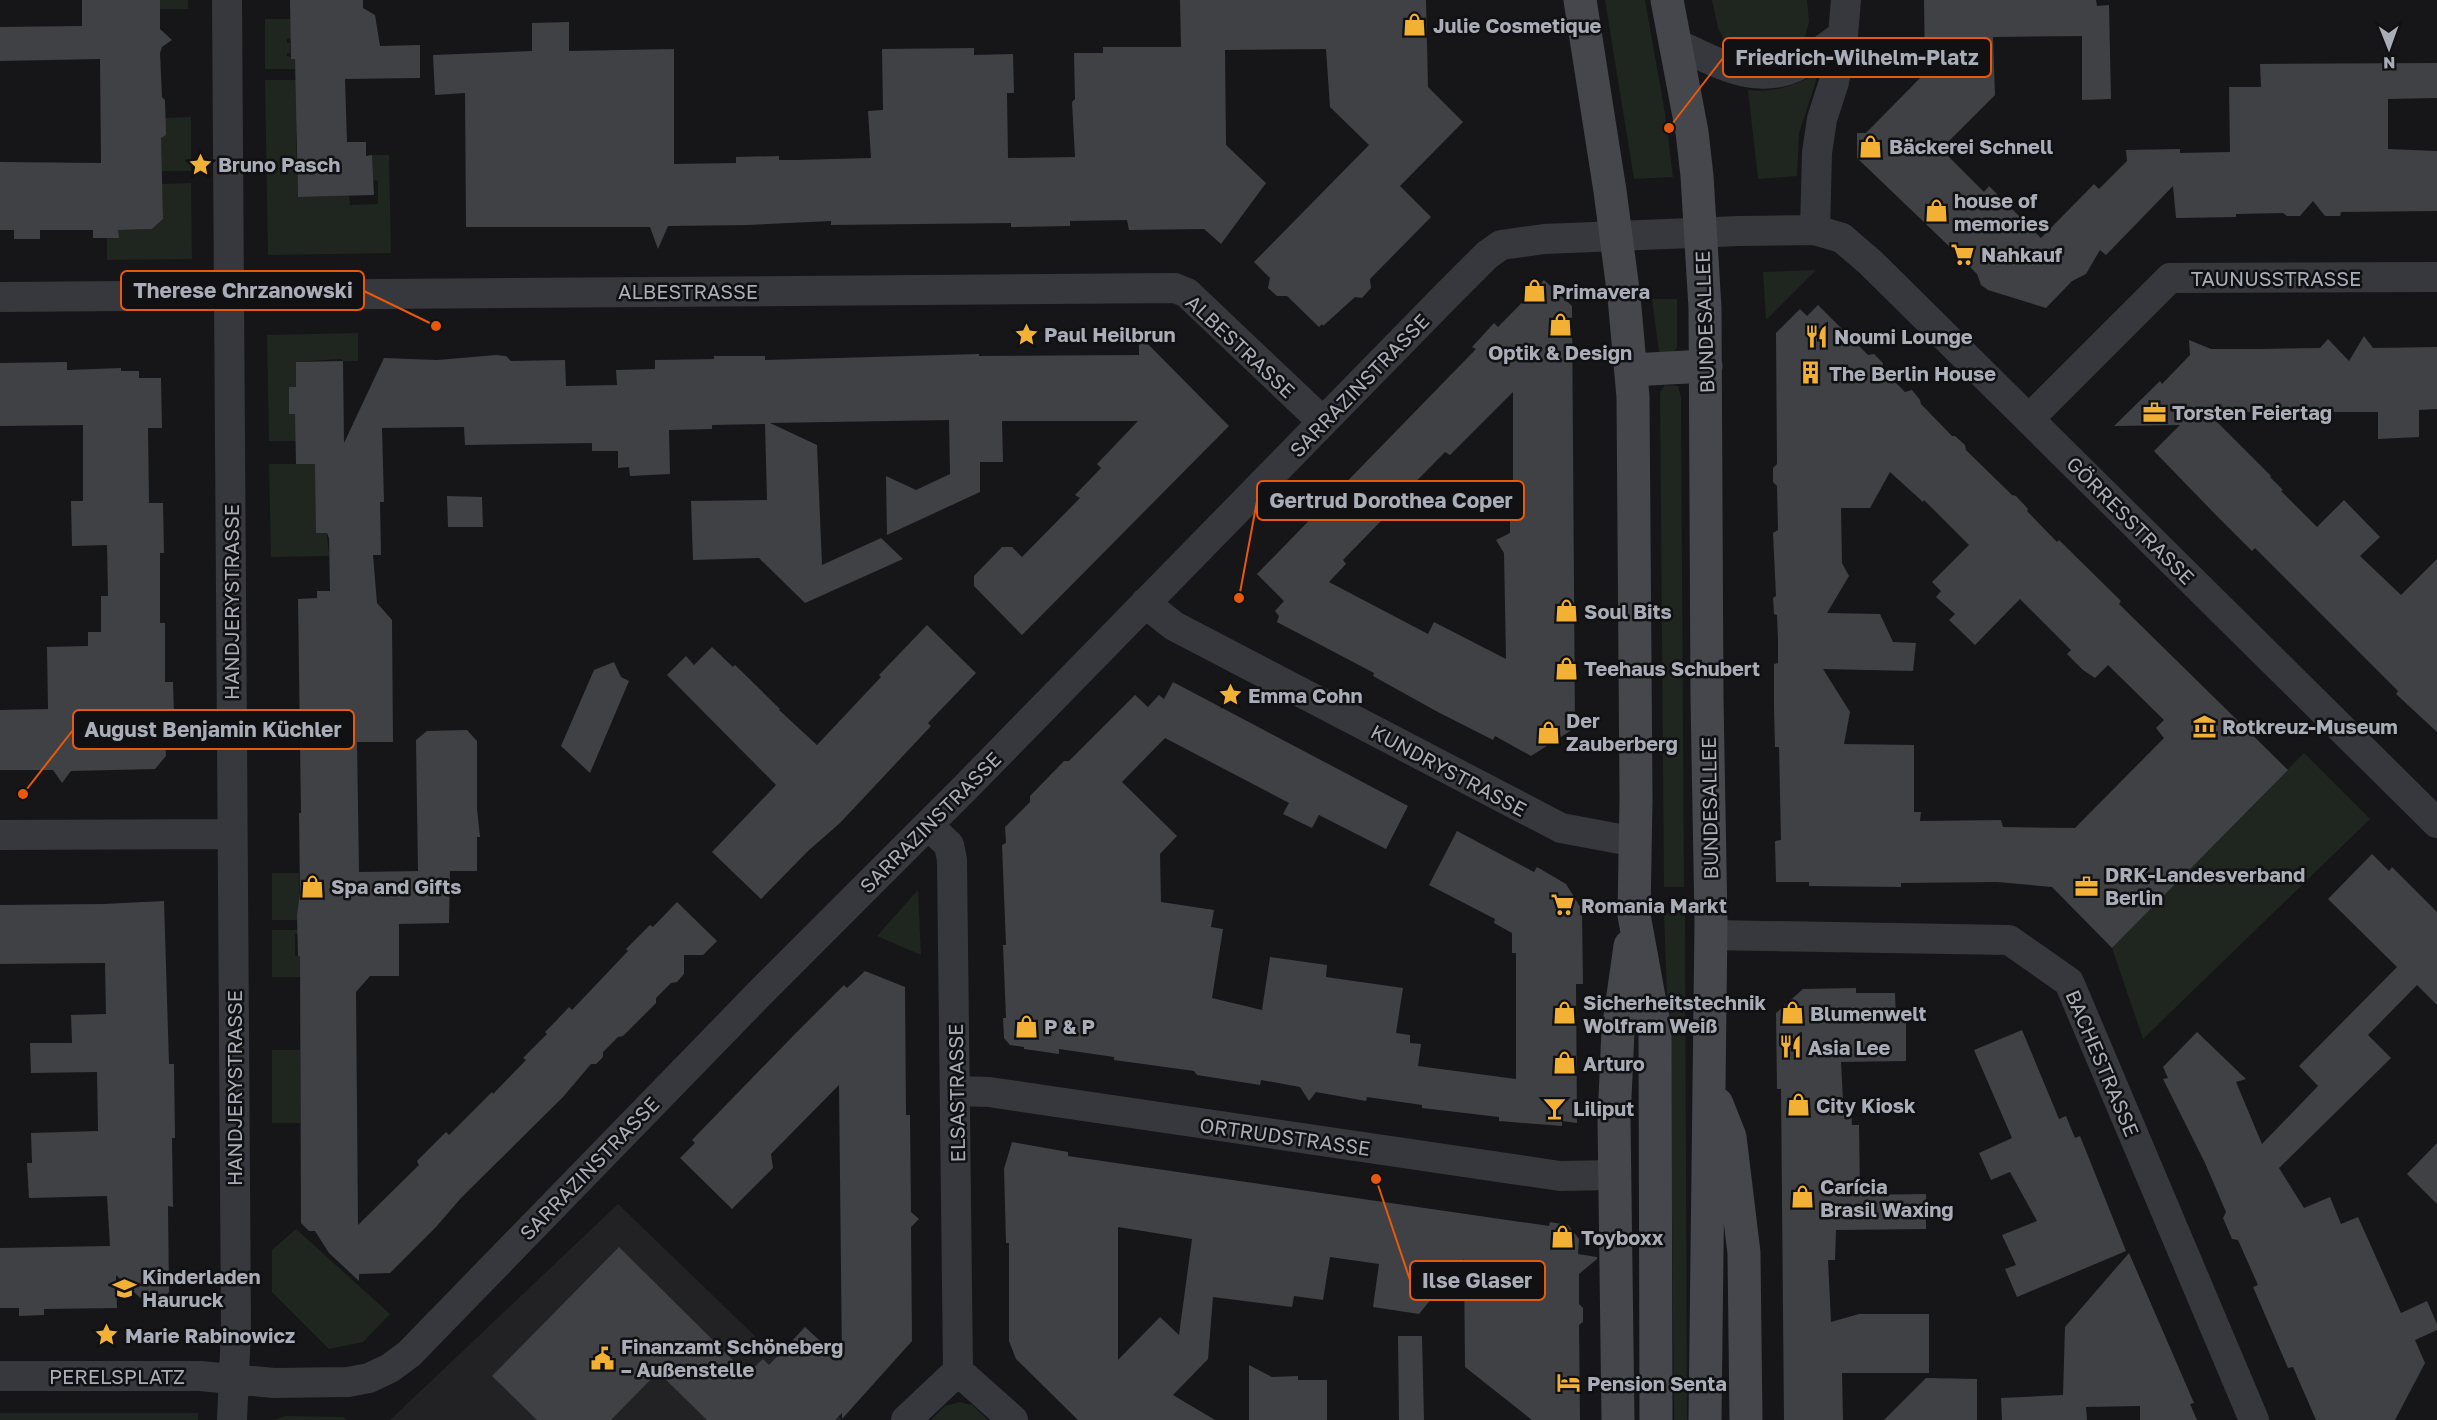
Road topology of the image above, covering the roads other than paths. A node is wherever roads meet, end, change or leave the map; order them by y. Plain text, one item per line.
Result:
1 (227, 0) edge
2 (1580, 0) edge
3 (1667, 0) edge
4 (1846, 0) edge
5 (1843, 35) junction
6 (1675, 43) junction
7 (1815, 230) junction
8 (1700, 232) junction
9 (1616, 236) junction
10 (2437, 277) edge
11 (228, 295) junction
12 (0, 297) edge
13 (1706, 366) junction
14 (1631, 370) junction
15 (2029, 419) junction
16 (1323, 422) junction
17 (1145, 603) junction
18 (2437, 823) edge
19 (928, 825) junction
20 (232, 834) junction
21 (0, 835) edge
22 (1636, 842) junction
23 (1634, 915) junction
24 (1711, 935) junction
25 (1709, 1085) junction
26 (956, 1091) junction
27 (1613, 1175) junction
28 (958, 1371) junction
29 (0, 1376) edge
30 (234, 1379) junction
31 (232, 1420) edge
32 (906, 1420) edge
33 (1013, 1420) edge
34 (1618, 1420) edge
35 (1656, 1420) edge
36 (1705, 1420) edge
37 (1746, 1420) edge
38 (2254, 1420) edge

1 - 11 street, HANDJERYSTRASSE
2 - 9 main road
3 - 6 main road, BUNDESALLEE
4 - 5 street
5 - 6 street
5 - 7 street
6 - 8 main road, BUNDESALLEE
7 - 8 street, GÖRRESSTRASSE
7 - 15 street, GÖRRESSTRASSE
8 - 9 street, SARRAZINSTRASSE
8 - 13 main road, BUNDESALLEE
9 - 14 main road
9 - 16 street, SARRAZINSTRASSE
10 - 15 street, TAUNUSSTRASSE
11 - 12 street, ALBESTRASSE
11 - 16 street, ALBESTRASSE
11 - 20 street, HANDJERYSTRASSE
13 - 14 main road
13 - 24 main road, BUNDESALLEE
14 - 22 main road
15 - 18 street, GÖRRESSTRASSE
16 - 17 street, SARRAZINSTRASSE
17 - 19 street, SARRAZINSTRASSE
17 - 22 street, KUNDRYSTRASSE
19 - 26 street, ELSASTRASSE
19 - 30 street, SARRAZINSTRASSE
20 - 21 street
20 - 30 street, HANDJERYSTRASSE
22 - 23 main road
23 - 27 main road
23 - 35 main road
24 - 25 main road, BUNDESALLEE
24 - 38 street, BACHESTRASSE
25 - 36 main road, BUNDESALLEE
25 - 37 main road
26 - 27 street, ORTRUDSTRASSE
26 - 28 street, ELSASTRASSE
27 - 34 main road
28 - 32 street
28 - 33 street
29 - 30 street, PERELSPLATZ
30 - 31 street, HANDJERYSTRASSE

